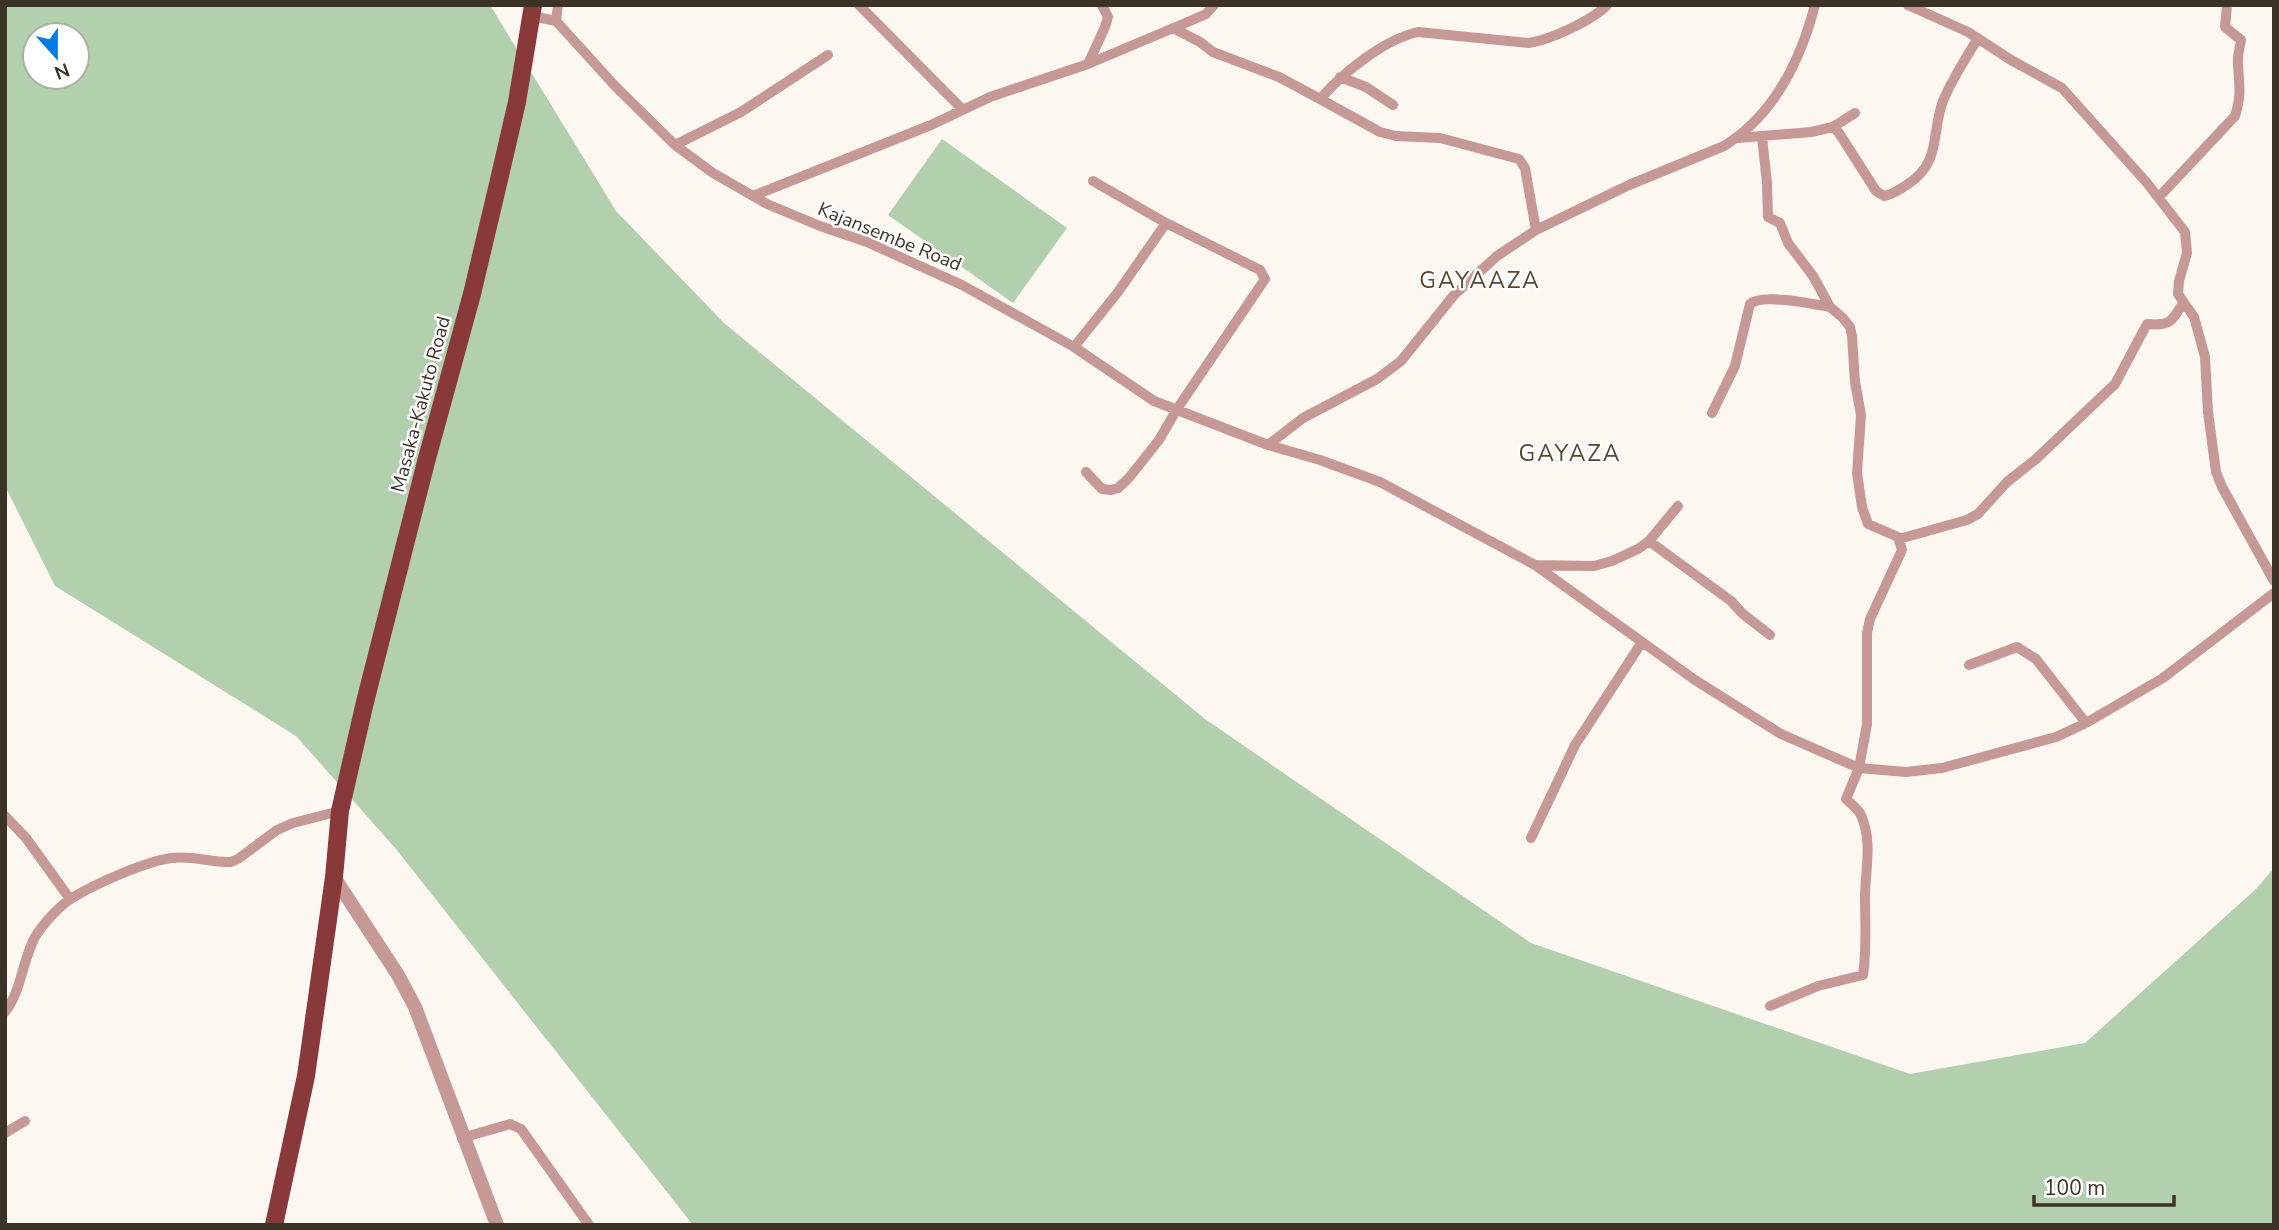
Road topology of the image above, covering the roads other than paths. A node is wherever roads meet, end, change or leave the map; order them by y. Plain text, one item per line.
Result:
1 (558, 5) edge
2 (859, 5) edge
3 (1102, 5) edge
4 (1214, 5) edge
5 (1607, 5) edge
6 (1815, 5) edge
7 (1908, 5) edge
8 (2227, 5) edge
9 (533, 11) edge
10 (556, 21) junction
11 (1173, 27) junction
12 (1978, 38) junction
13 (828, 55) dead end
14 (1088, 64) junction
15 (1340, 77) junction
16 (1320, 99) junction
17 (1393, 106) dead end
18 (963, 110) junction
19 (1855, 113) dead end
20 (1833, 127) junction
21 (1762, 136) junction
22 (1738, 138) junction
23 (675, 145) junction
24 (1093, 181) dead end
25 (753, 196) junction
26 (2159, 197) junction
27 (1166, 223) junction
28 (1536, 230) junction
29 (2183, 303) junction
30 (1830, 307) junction
31 (1074, 347) junction
32 (1177, 410) junction
33 (1712, 413) dead end
34 (1268, 445) junction
35 (1086, 472) dead end
36 (1678, 506) dead end
37 (1899, 539) junction
38 (1649, 541) junction
39 (1535, 565) junction
40 (2274, 581) edge
41 (2274, 593) edge
42 (1770, 635) dead end
43 (1642, 642) junction
44 (1969, 665) dead end
45 (2086, 723) junction
46 (1859, 768) junction
47 (340, 811) junction
48 (5, 816) edge
49 (1531, 838) dead end
50 (334, 877) junction
51 (70, 899) junction
52 (1770, 1006) dead end
53 (5, 1012) edge
54 (25, 1121) dead end
55 (5, 1133) edge
56 (462, 1138) junction
57 (274, 1225) edge
58 (497, 1225) edge
59 (589, 1225) edge

1 - 10 street
2 - 18 street
3 - 14 street
4 - 11 street
5 - 15 street
6 - 22 street
7 - 12 street
8 - 26 street
9 - 10 street
9 - 47 highway, Masaka-Kakuto Road
10 - 23 street, Kajansembe Road
11 - 14 street
11 - 16 street
12 - 20 street
12 - 26 street
13 - 23 street
14 - 18 street
15 - 16 street
15 - 17 street
16 - 28 street
18 - 25 street
19 - 20 street
20 - 21 street
21 - 22 street
21 - 30 street
22 - 28 street
23 - 25 street, Kajansembe Road
24 - 27 street
25 - 31 street, Kajansembe Road
26 - 29 street
27 - 31 street
27 - 32 street
28 - 34 street
29 - 37 street
29 - 40 street
30 - 33 street
30 - 37 street
31 - 32 street, Kajansembe Road
32 - 34 street, Kajansembe Road
32 - 35 street
34 - 39 street, Kajansembe Road
36 - 38 street
37 - 46 street
38 - 39 street
38 - 42 street
39 - 43 street, Kajansembe Road
41 - 45 street, Kajansembe Road
43 - 46 street, Kajansembe Road
43 - 49 street
44 - 45 street
45 - 46 street, Kajansembe Road
46 - 52 street
47 - 50 highway, Masaka-Kakuto Road
47 - 51 street
48 - 51 street
50 - 56 street
50 - 57 highway, Masaka-Kakuto Road
51 - 53 street
54 - 55 street
56 - 58 street
56 - 59 street

